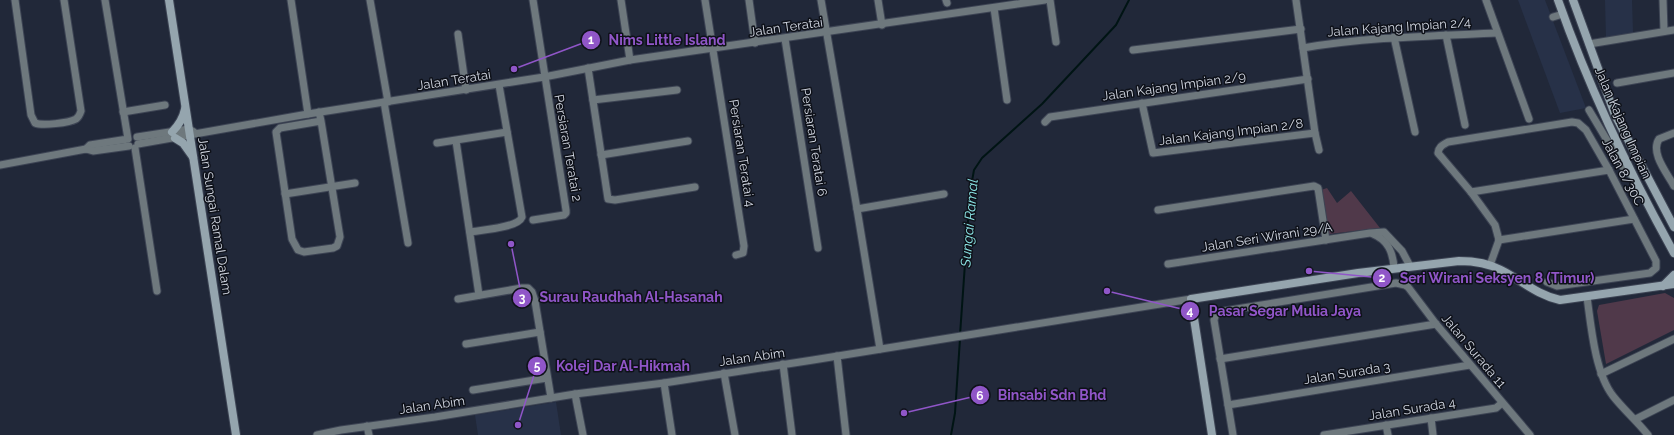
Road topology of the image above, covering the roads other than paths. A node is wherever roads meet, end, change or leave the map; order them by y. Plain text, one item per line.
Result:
1 (14, 0) edge
2 (64, 0) edge
3 (105, 0) edge
4 (170, 0) edge
5 (291, 0) edge
6 (370, 0) edge
7 (533, 0) edge
8 (621, 0) edge
9 (705, 0) edge
10 (749, 0) edge
11 (821, 0) edge
12 (878, 0) edge
13 (1045, 0) edge
14 (1050, 0) edge
15 (1296, 0) edge
16 (1486, 0) edge
17 (1558, 0) edge
18 (1573, 0) edge
19 (1663, 0) edge
20 (994, 8) junction
21 (1563, 14) junction
22 (1553, 17) dead end
23 (882, 25) junction
24 (1301, 29) junction
25 (1674, 30) edge
26 (1664, 31) junction
27 (827, 33) junction
28 (1497, 33) junction
29 (458, 34) dead end
30 (1446, 35) junction
31 (1394, 37) junction
32 (785, 39) junction
33 (1056, 42) dead end
34 (755, 43) junction
35 (1589, 44) junction
36 (1304, 48) junction
37 (713, 49) junction
38 (1133, 50) dead end
39 (630, 60) junction
40 (588, 68) junction
41 (1674, 73) edge
42 (544, 77) junction
43 (1308, 79) junction
44 (1617, 83) dead end
45 (499, 85) junction
46 (466, 90) junction
47 (677, 90) dead end
48 (593, 100) junction
49 (1007, 100) dead end
50 (386, 102) junction
51 (1142, 103) junction
52 (186, 104) junction
53 (165, 105) dead end
54 (1589, 110) dead end
55 (124, 112) junction
56 (319, 112) junction
57 (308, 114) junction
58 (1615, 115) junction
59 (1529, 119) dead end
60 (1605, 119) junction
61 (321, 121) junction
62 (1045, 122) dead end
63 (1465, 125) dead end
64 (506, 132) junction
65 (1415, 132) dead end
66 (1674, 132) edge
67 (192, 133) junction
68 (1315, 133) junction
69 (174, 135) junction
70 (456, 141) junction
71 (688, 141) dead end
72 (133, 143) junction
73 (437, 143) dead end
74 (1319, 150) dead end
75 (601, 155) junction
76 (194, 157) junction
77 (0, 165) edge
78 (1609, 170) junction
79 (1632, 176) junction
80 (354, 183) dead end
81 (332, 186) junction
82 (1674, 186) edge
83 (695, 187) dead end
84 (1472, 192) junction
85 (285, 194) junction
86 (944, 194) dead end
87 (856, 209) junction
88 (1158, 210) dead end
89 (1634, 219) junction
90 (533, 220) dead end
91 (1674, 228) edge
92 (470, 232) junction
93 (1370, 233) junction
94 (1326, 240) junction
95 (1499, 240) junction
96 (408, 243) dead end
97 (818, 248) dead end
98 (1673, 253) edge
99 (736, 255) dead end
100 (1168, 264) dead end
101 (1490, 265) junction
102 (1410, 266) junction
103 (1394, 268) junction
104 (1674, 275) edge
105 (1547, 282) dead end
106 (1674, 284) edge
107 (1662, 286) junction
108 (1674, 288) edge
109 (157, 290) dead end
110 (479, 295) junction
111 (1587, 297) junction
112 (458, 299) dead end
113 (1191, 299) junction
114 (1436, 324) junction
115 (540, 332) junction
116 (1674, 339) edge
117 (466, 344) dead end
118 (880, 349) junction
119 (837, 356) junction
120 (1220, 359) junction
121 (783, 364) junction
122 (1470, 365) junction
123 (724, 373) junction
124 (1601, 374) junction
125 (547, 378) junction
126 (664, 382) junction
127 (473, 390) dead end
128 (575, 394) junction
129 (551, 398) junction
130 (1674, 400) edge
131 (1502, 403) junction
132 (1228, 405) junction
133 (1431, 418) junction
134 (1636, 419) junction
135 (1386, 425) junction
136 (367, 426) junction
137 (1340, 434) edge
138 (236, 435) edge
139 (317, 435) edge
140 (368, 435) edge
141 (583, 435) edge
142 (672, 435) edge
143 (735, 435) edge
144 (792, 435) edge
145 (846, 435) edge
146 (1212, 435) edge
147 (1233, 435) edge
148 (1324, 435) edge
149 (1388, 435) edge
150 (1433, 435) edge
151 (1530, 435) edge
152 (1648, 435) edge

1 - 2 street
3 - 55 street
4 - 52 street, Jalan Sungai Ramal Dalam
5 - 57 street
6 - 50 street
7 - 42 street
8 - 39 street
9 - 37 street
10 - 34 street
11 - 27 street
12 - 23 street
13 - 20 street, Jalan Teratai
14 - 33 street
15 - 24 street
16 - 28 street
17 - 21 street, Jalan Kajang Impian
18 - 35 street, Jalan Kajang Impian
19 - 26 street
20 - 23 street, Jalan Teratai
20 - 49 street
21 - 22 street
21 - 60 street, Jalan Kajang Impian
23 - 27 street, Jalan Teratai
24 - 36 street
24 - 38 street
25 - 26 street
26 - 35 street
27 - 32 street, Jalan Teratai
27 - 87 street
28 - 30 street, Jalan Kajang Impian 2/4
28 - 59 street
29 - 46 street
30 - 31 street, Jalan Kajang Impian 2/4
30 - 63 street
31 - 36 street, Jalan Kajang Impian 2/4
31 - 65 street
32 - 34 street, Jalan Teratai
32 - 97 street, Persiaran Teratai 6
34 - 37 street, Jalan Teratai
35 - 58 street, Jalan Kajang Impian
36 - 43 street
37 - 39 street, Jalan Teratai
37 - 99 street, Persiaran Teratai 4
39 - 40 street, Jalan Teratai
40 - 42 street, Jalan Teratai
40 - 48 street
41 - 44 street
42 - 45 street, Jalan Teratai
42 - 90 street, Persiaran Teratai 2
43 - 51 street, Jalan Kajang Impian 2/9
43 - 68 street
45 - 46 street, Jalan Teratai
45 - 64 street
46 - 50 street, Jalan Teratai
47 - 48 street
48 - 75 street
50 - 56 street, Jalan Teratai
50 - 96 street
51 - 62 street, Jalan Kajang Impian 2/9
51 - 68 street, Jalan Kajang Impian 2/8
52 - 67 street, Jalan Sungai Ramal Dalam
52 - 69 street
53 - 55 street
54 - 79 street
55 - 72 street
56 - 57 street, Jalan Teratai
56 - 61 street
57 - 67 street, Jalan Teratai
58 - 60 street
58 - 91 street, Jalan Kajang Impian
60 - 79 street, Jalan Kajang Impian
61 - 81 street
61 - 85 street
64 - 70 street
64 - 92 street
66 - 82 street
67 - 69 street, Jalan Teratai
67 - 76 street, Jalan Sungai Ramal Dalam
68 - 74 street
69 - 72 street, Jalan Teratai
69 - 76 street
70 - 73 street
70 - 92 street
71 - 75 street
72 - 77 street, Jalan Teratai
72 - 109 street
75 - 83 street
76 - 138 street, Jalan Sungai Ramal Dalam
78 - 84 street
78 - 84 street, Jalan 8/30C
78 - 89 street, Jalan 8/30C
79 - 98 street, Jalan Kajang Impian
80 - 81 street
81 - 85 street
81 - 85 street
84 - 95 street
86 - 87 street
87 - 118 street
88 - 94 street
89 - 95 street
89 - 105 street, Jalan 8/30C
92 - 110 street
93 - 94 street, Jalan Seri Wirani 29/A
93 - 102 street, Jalan Seri Wirani 29/A
93 - 103 street
94 - 100 street, Jalan Seri Wirani 29/A
95 - 101 street
101 - 102 street
101 - 111 street
102 - 103 street
103 - 113 street
104 - 107 street
106 - 107 street
107 - 108 street
107 - 111 street
110 - 112 street
110 - 115 street
111 - 124 street
113 - 118 street, Jalan Abim
113 - 146 street
114 - 120 street
114 - 120 street, Jalan Surada 11
114 - 122 street, Jalan Surada 11
115 - 117 street
115 - 125 street
116 - 124 street
118 - 119 street, Jalan Abim
119 - 121 street, Jalan Abim
119 - 145 street
120 - 132 street
121 - 123 street, Jalan Abim
121 - 144 street
122 - 131 street, Jalan Surada 11
122 - 132 street, Jalan Surada 3
123 - 126 street, Jalan Abim
123 - 143 street
124 - 134 street
125 - 127 street
125 - 129 street
126 - 128 street, Jalan Abim
126 - 142 street
128 - 129 street, Jalan Abim
128 - 141 street
129 - 136 street, Jalan Abim
130 - 134 street
131 - 133 street, Jalan Surada 4
131 - 151 street, Jalan Surada 11
132 - 147 street
133 - 135 street, Jalan Surada 4
133 - 150 street
134 - 152 street
135 - 137 street, Jalan Surada 4
135 - 149 street
136 - 139 street, Jalan Abim
136 - 140 street
137 - 148 street, Jalan Surada 4

